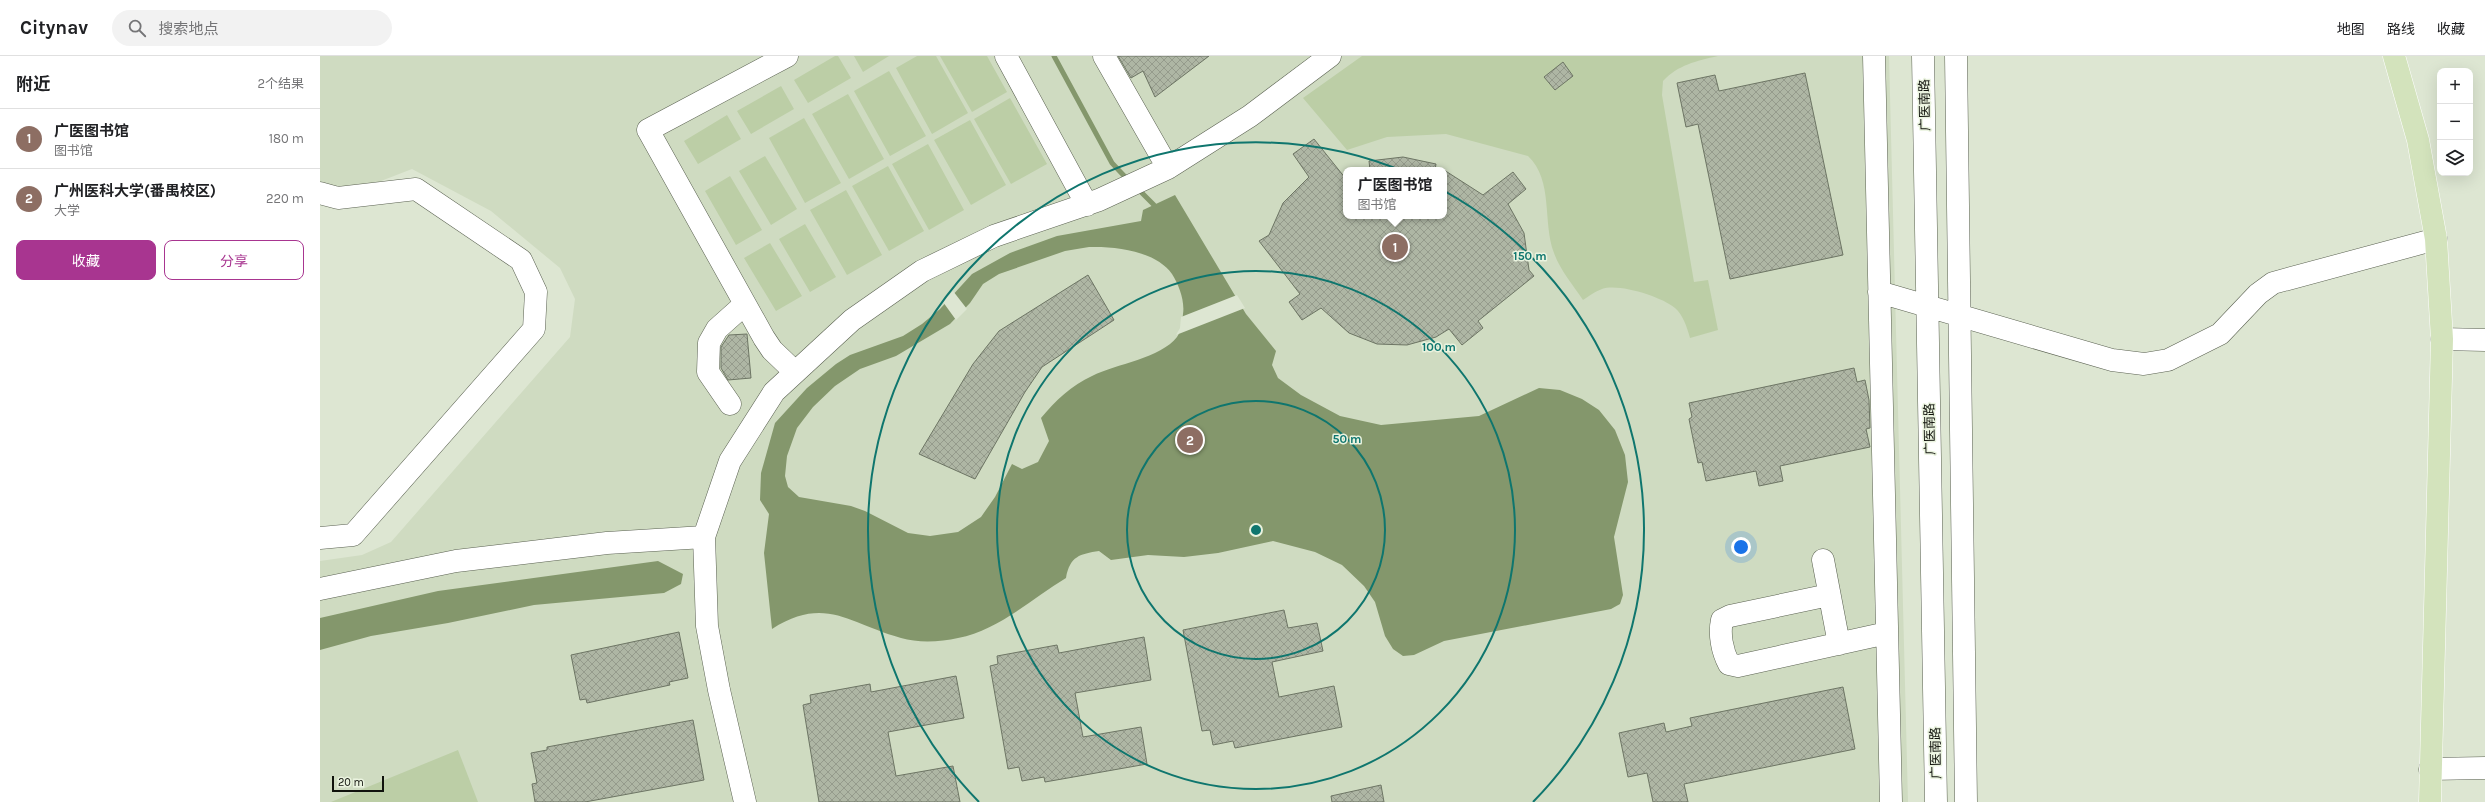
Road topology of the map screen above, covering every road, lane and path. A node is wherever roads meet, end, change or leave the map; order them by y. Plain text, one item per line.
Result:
1 (787, 56) edge
2 (1006, 56) edge
3 (1104, 56) edge
4 (1330, 56) edge
5 (1923, 56) edge
6 (1956, 56) edge
7 (2394, 56) edge
8 (1871, 59) edge
9 (1168, 168) junction
10 (320, 193) edge
11 (1093, 202) junction
12 (2436, 239) junction
13 (1879, 292) junction
14 (746, 304) junction
15 (2442, 339) junction
16 (2485, 340) edge
17 (795, 372) junction
18 (730, 404) dead end
19 (704, 537) junction
20 (320, 538) edge
21 (1823, 560) dead end
22 (320, 588) edge
23 (1829, 595) junction
24 (1887, 633) junction
25 (1839, 644) junction
26 (2485, 768) edge
27 (2430, 769) junction
28 (745, 802) edge
29 (1891, 802) edge
30 (1936, 802) edge
31 (1966, 802) edge
32 (2430, 802) edge

1 - 14 street
2 - 11 street
3 - 9 street
4 - 9 street
5 - 30 street, 广医南路
6 - 31 street
7 - 12 main road
8 - 13 street
9 - 11 street
10 - 20 street
11 - 17 street
12 - 13 street
12 - 15 main road
13 - 24 street
14 - 17 street
14 - 18 street
15 - 16 street
15 - 27 main road
17 - 19 street
19 - 22 street
19 - 28 street
21 - 23 street
23 - 25 street
23 - 25 street
24 - 25 street
24 - 29 street
26 - 27 street
27 - 32 main road

